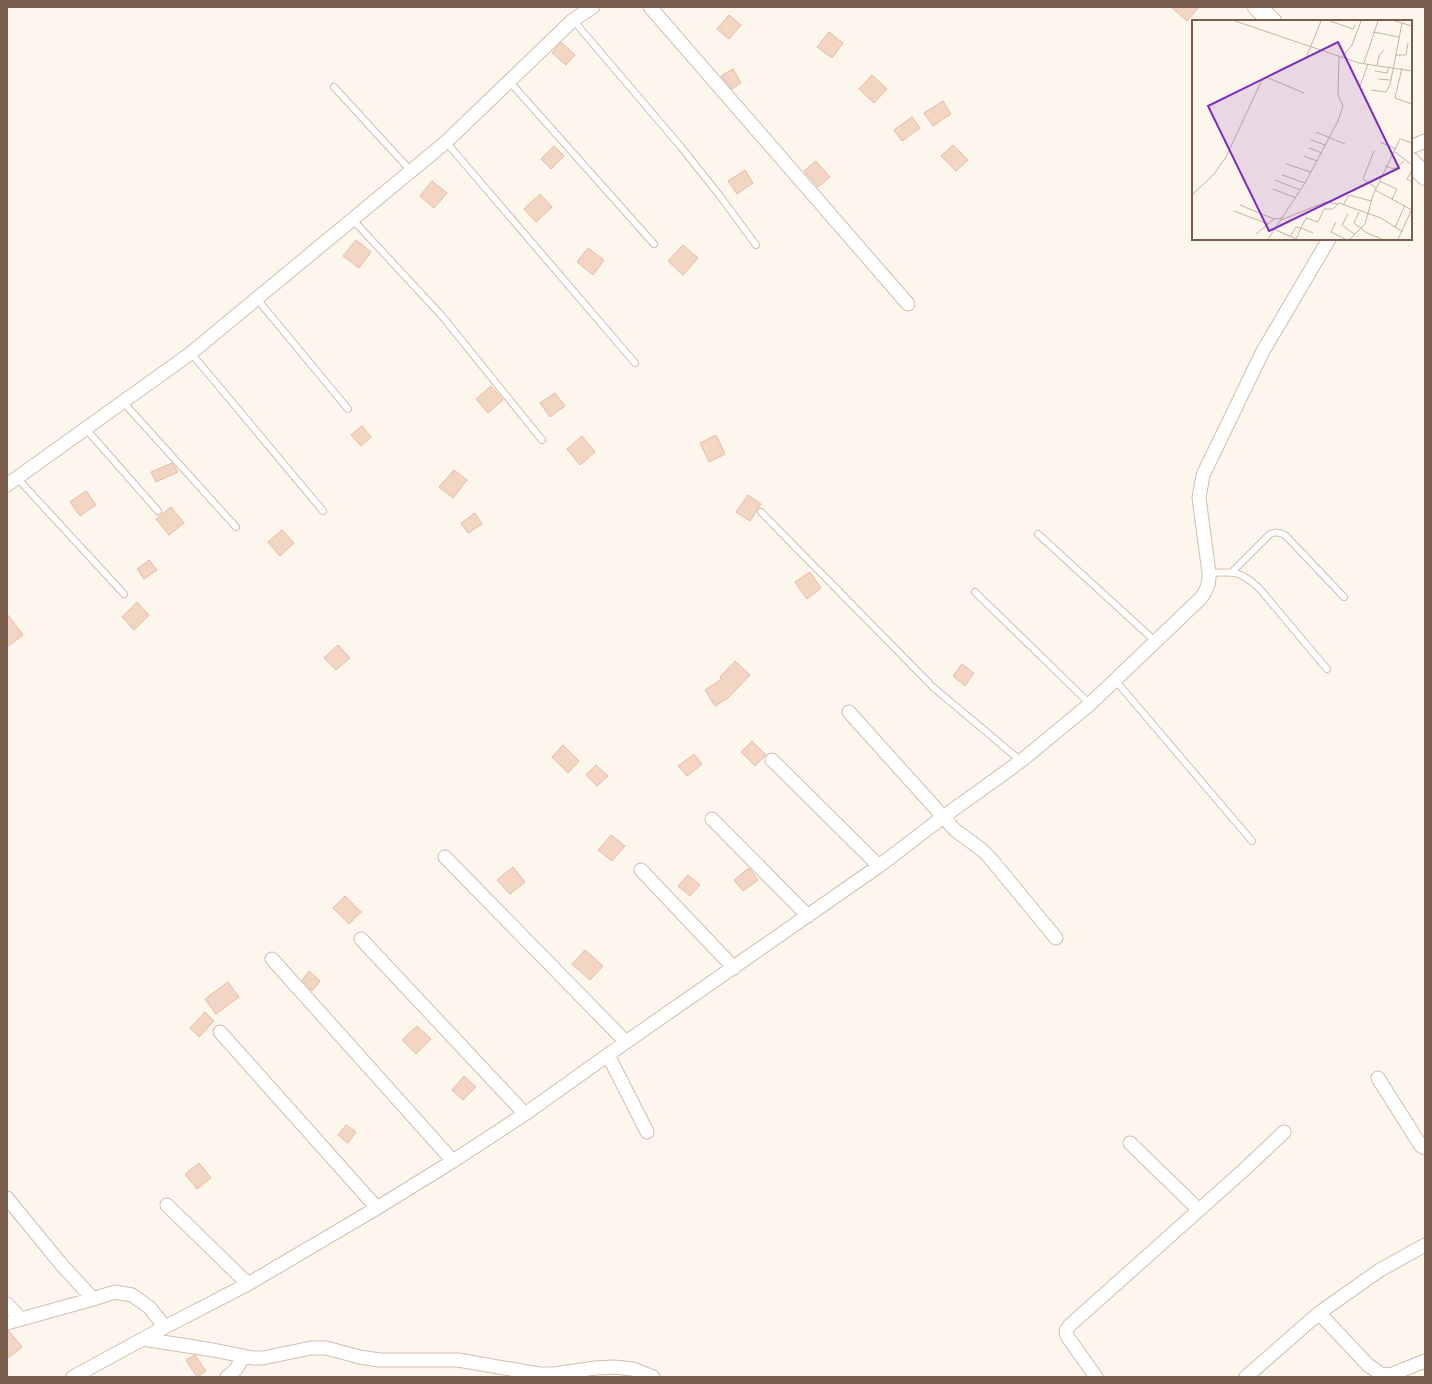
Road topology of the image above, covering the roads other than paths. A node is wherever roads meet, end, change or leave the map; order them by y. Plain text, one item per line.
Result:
1 (593, 7) edge
2 (650, 7) edge
3 (1257, 7) edge
4 (573, 20) junction
5 (1271, 20) edge
6 (509, 81) junction
7 (334, 87) dead end
8 (1425, 141) edge
9 (446, 142) junction
10 (1412, 147) edge
11 (1412, 163) edge
12 (411, 171) junction
13 (1425, 176) edge
14 (353, 220) junction
15 (1328, 240) edge
16 (654, 244) dead end
17 (756, 245) dead end
18 (256, 299) junction
19 (908, 304) dead end
20 (191, 353) junction
21 (635, 363) dead end
22 (124, 402) junction
23 (348, 409) dead end
24 (86, 429) junction
25 (542, 440) dead end
26 (12, 481) edge
27 (158, 511) dead end
28 (323, 511) dead end
29 (761, 512) dead end
30 (236, 527) dead end
31 (1038, 534) dead end
32 (1232, 572) junction
33 (1209, 573) junction
34 (975, 592) dead end
35 (124, 594) dead end
36 (1344, 596) dead end
37 (1156, 642) junction
38 (1327, 669) dead end
39 (1115, 680) junction
40 (1090, 704) junction
41 (849, 712) dead end
42 (772, 760) dead end
43 (1021, 761) junction
44 (943, 817) junction
45 (712, 819) dead end
46 (1252, 841) dead end
47 (444, 857) dead end
48 (879, 866) junction
49 (641, 870) dead end
50 (808, 916) junction
51 (1056, 938) dead end
52 (361, 939) dead end
53 (272, 959) dead end
54 (734, 968) junction
55 (220, 1032) dead end
56 (626, 1042) junction
57 (608, 1055) junction
58 (1378, 1078) dead end
59 (525, 1114) junction
60 (647, 1132) dead end
61 (1284, 1132) dead end
62 (1130, 1143) dead end
63 (1425, 1148) edge
64 (453, 1161) junction
65 (7, 1198) edge
66 (167, 1205) dead end
67 (377, 1208) junction
68 (1199, 1210) junction
69 (1425, 1245) edge
70 (248, 1284) junction
71 (93, 1299) junction
72 (7, 1304) edge
73 (1319, 1313) junction
74 (21, 1319) junction
75 (7, 1323) edge
76 (165, 1327) junction
77 (143, 1340) junction
78 (242, 1356) junction
79 (1425, 1361) edge
80 (73, 1377) edge
81 (227, 1377) edge
82 (653, 1377) edge
83 (1096, 1377) edge
84 (1246, 1377) edge

1 - 4 street
2 - 19 street
3 - 5 street
4 - 6 street
4 - 17 lane
6 - 9 street
6 - 16 lane
7 - 12 lane
8 - 10 street
9 - 12 street
9 - 21 lane
11 - 13 street
12 - 14 street
14 - 18 street
14 - 25 lane
15 - 33 street
18 - 20 street
18 - 23 lane
20 - 22 street
20 - 28 lane
22 - 24 street
22 - 30 lane
24 - 26 street
24 - 27 lane
26 - 35 lane
29 - 43 lane
31 - 37 lane
32 - 33 lane
32 - 36 lane
32 - 38 lane
33 - 37 street
34 - 40 lane
37 - 39 street
39 - 40 street
39 - 46 lane
40 - 43 street
41 - 44 street
42 - 48 street
43 - 44 street
44 - 48 street
44 - 51 street
45 - 50 street
47 - 56 street
48 - 50 street
49 - 54 street
50 - 54 street
52 - 59 street
53 - 64 street
54 - 56 street
55 - 67 street
56 - 57 street
57 - 59 street
57 - 60 street
58 - 63 street
59 - 64 street
61 - 68 street
62 - 68 street
64 - 67 street
65 - 71 street
66 - 70 street
67 - 70 street
68 - 83 street
69 - 73 street
70 - 76 street
71 - 74 street
71 - 76 street
72 - 74 street
73 - 79 street
73 - 84 street
74 - 75 street
76 - 77 street
77 - 78 street
77 - 80 street
78 - 81 street
78 - 82 street

